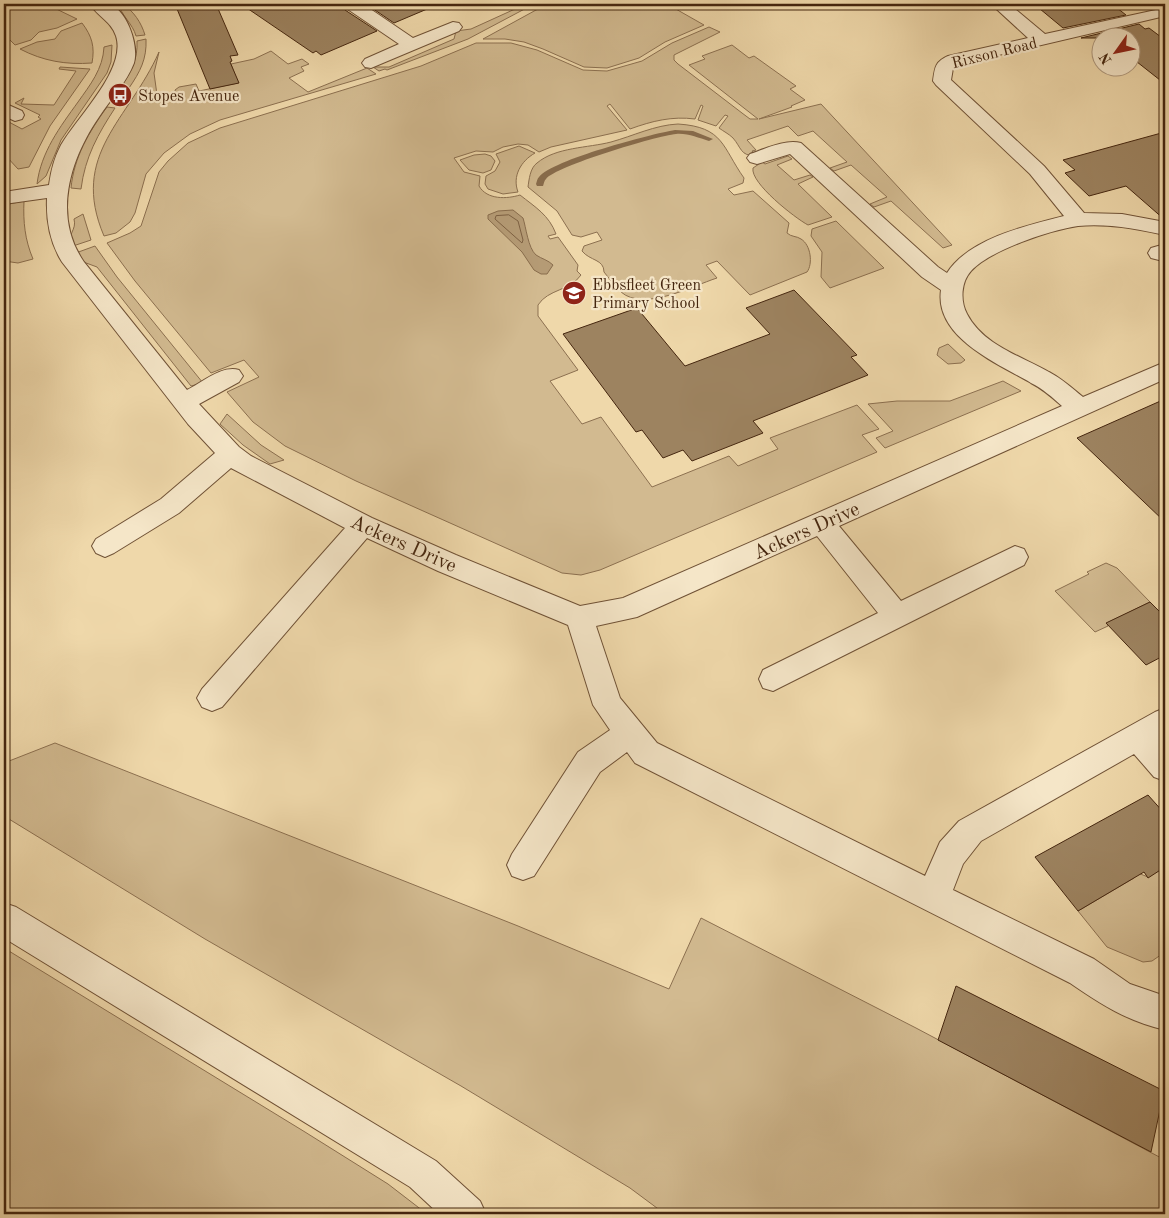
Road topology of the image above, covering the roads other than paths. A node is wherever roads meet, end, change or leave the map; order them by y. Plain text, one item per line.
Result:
1 (98, 4) edge
2 (352, 4) edge
3 (999, 4) edge
4 (1159, 10) edge
5 (452, 27) dead end
6 (1042, 40) junction
7 (412, 44) junction
8 (370, 63) dead end
9 (757, 158) dead end
10 (58, 190) junction
11 (4, 198) edge
12 (1079, 220) junction
13 (1165, 228) edge
14 (952, 287) junction
15 (1165, 370) edge
16 (231, 376) dead end
17 (184, 401) junction
18 (1079, 407) junction
19 (230, 454) junction
20 (822, 523) junction
21 (363, 525) junction
22 (105, 546) dead end
23 (1015, 557) dead end
24 (898, 616) junction
25 (579, 618) junction
26 (773, 679) dead end
27 (212, 698) dead end
28 (1165, 721) edge
29 (631, 733) junction
30 (1138, 737) junction
31 (1165, 767) edge
32 (523, 865) dead end
33 (935, 897) junction
34 (4, 919) edge
35 (1165, 1013) edge
36 (467, 1214) edge

1 - 10 street, Ackers Drive
2 - 7 street
3 - 6 street
4 - 6 street, Rixson Road
5 - 7 street
6 - 12 street, Rixson Road
7 - 8 street
9 - 14 street
10 - 11 street
10 - 17 street, Ackers Drive
12 - 13 street
12 - 14 street
14 - 18 street
15 - 18 street, Ackers Drive
16 - 17 street
17 - 19 street, Ackers Drive
18 - 20 street, Ackers Drive
19 - 21 street, Ackers Drive
19 - 22 street
20 - 24 street
20 - 25 street, Ackers Drive
21 - 25 street, Ackers Drive
21 - 27 street
23 - 24 street
24 - 26 street
25 - 29 street
28 - 30 street
29 - 32 street
29 - 33 street
30 - 31 street
30 - 33 street
33 - 35 street
34 - 36 street

